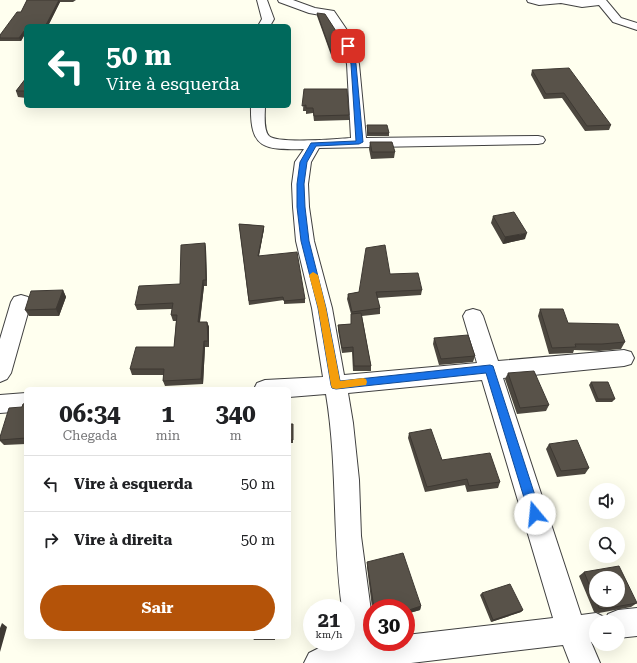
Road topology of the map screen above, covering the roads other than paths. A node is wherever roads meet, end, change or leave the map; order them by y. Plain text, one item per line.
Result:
1 (262, 0) edge
2 (283, 0) edge
3 (532, 0) edge
4 (265, 24) edge
5 (637, 27) edge
6 (258, 108) edge
7 (538, 140) dead end
8 (359, 142) junction
9 (314, 144) junction
10 (21, 302) dead end
11 (473, 316) dead end
12 (624, 358) dead end
13 (490, 369) junction
14 (0, 373) edge
15 (336, 385) junction
16 (291, 388) edge
17 (24, 402) edge
18 (0, 404) edge
19 (637, 622) edge
20 (625, 623) edge
21 (584, 628) edge
22 (364, 658) edge
23 (319, 663) edge
24 (585, 663) edge

1 - 4 street
2 - 8 street
3 - 5 street
6 - 9 street
7 - 8 street
8 - 9 street
9 - 15 street
10 - 14 street
11 - 13 street
12 - 13 street
13 - 15 street
13 - 21 street
15 - 16 street
15 - 22 street
17 - 18 street
19 - 20 street
21 - 22 street
21 - 24 street
22 - 23 street

